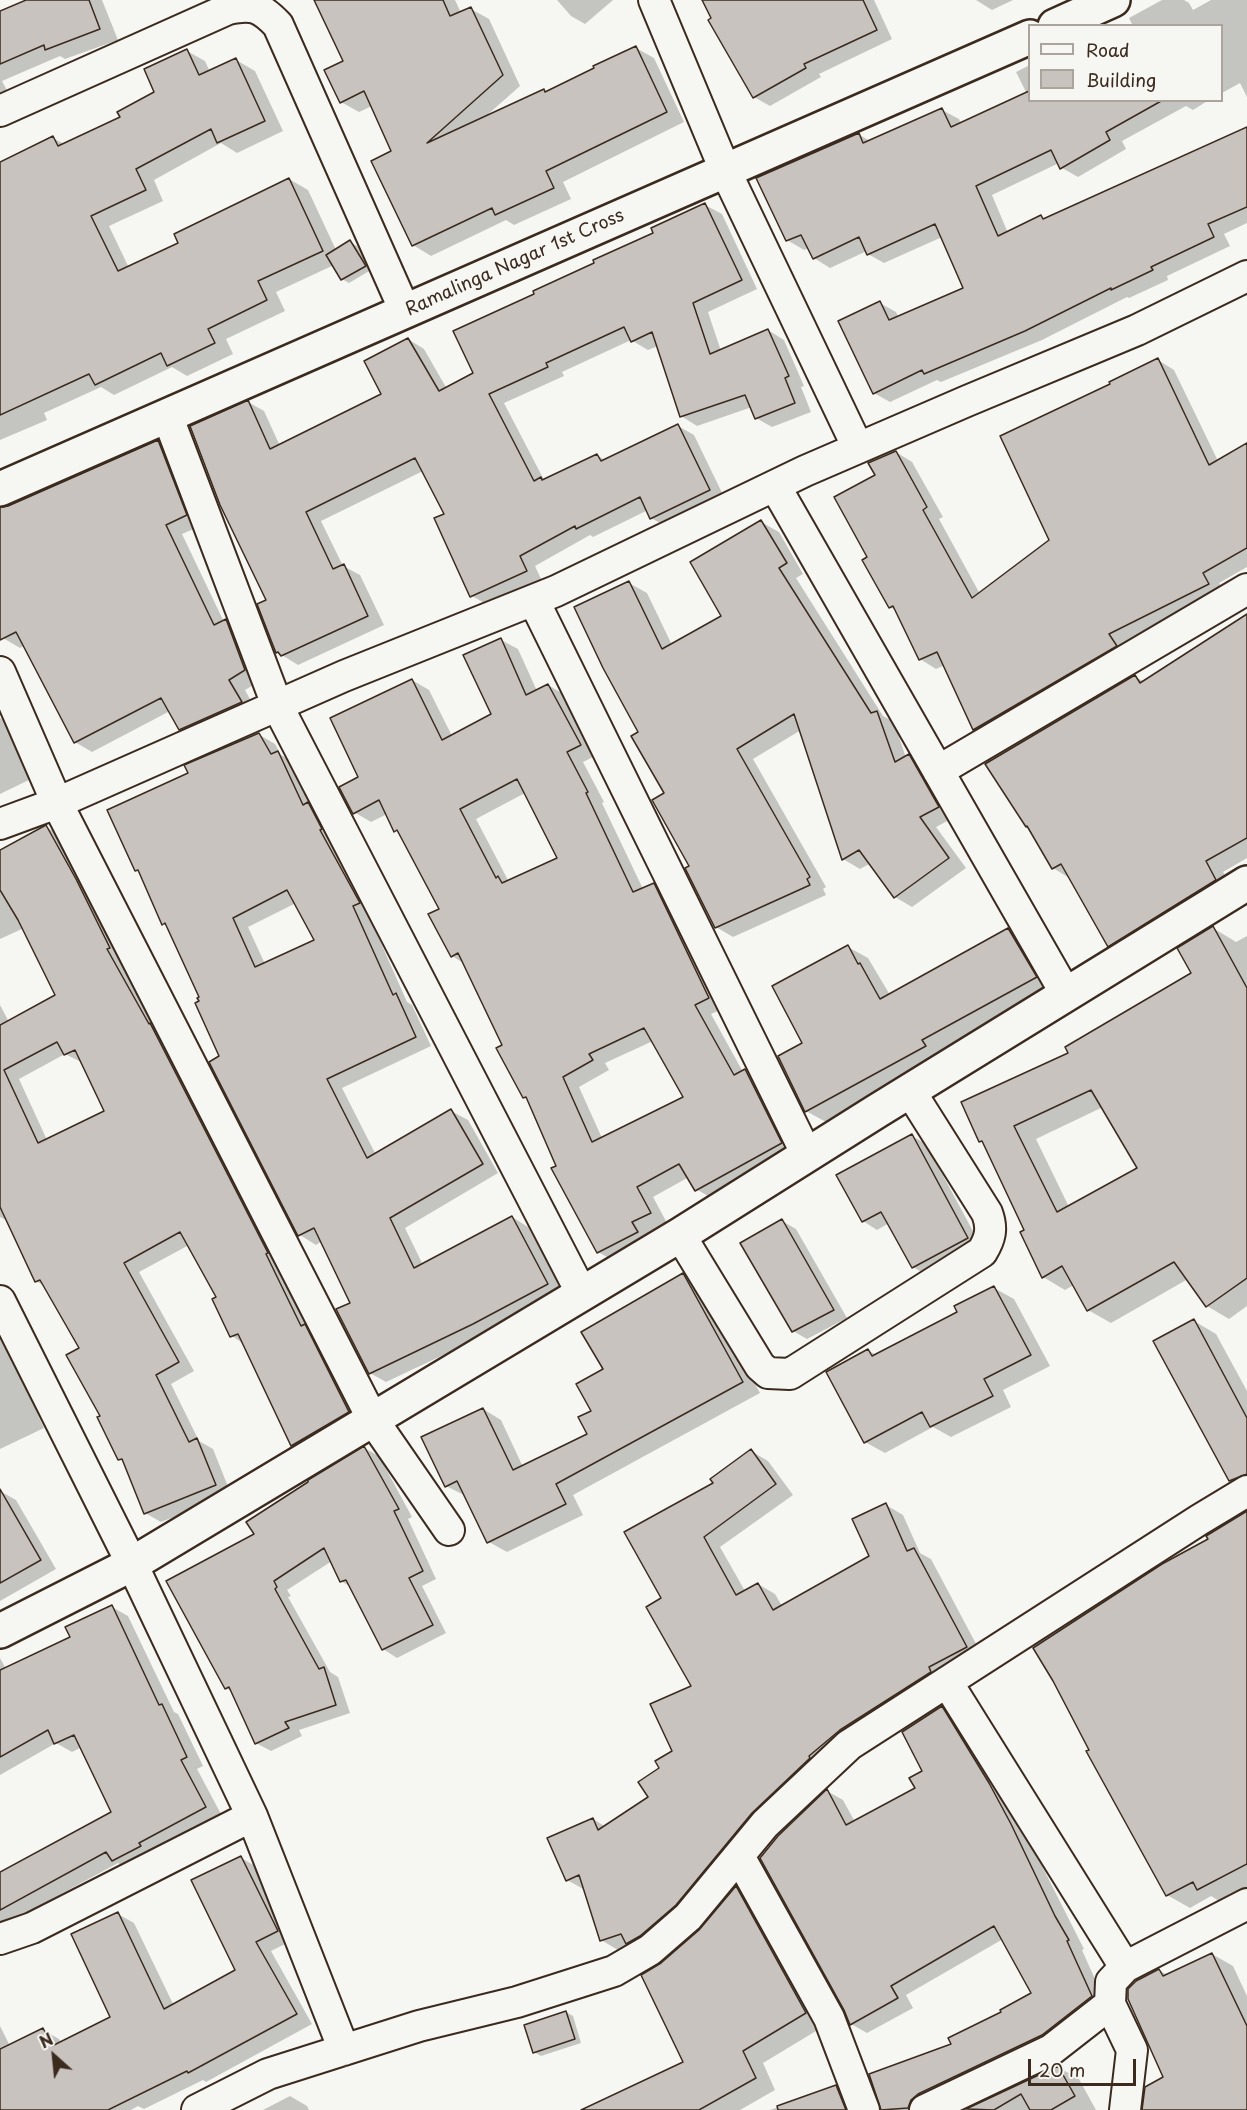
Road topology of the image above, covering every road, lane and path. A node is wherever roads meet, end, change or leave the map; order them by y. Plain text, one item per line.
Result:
1 (654, 0) edge
2 (1113, 0) edge
3 (1059, 24) edge
4 (1028, 37) edge
5 (0, 111) edge
6 (725, 170) junction
7 (1247, 276) edge
8 (405, 311) junction
9 (167, 416) junction
10 (858, 448) junction
11 (775, 486) junction
12 (0, 489) edge
13 (1247, 589) edge
14 (534, 601) junction
15 (0, 672) edge
16 (278, 705) junction
17 (938, 771) junction
18 (57, 803) junction
19 (0, 824) edge
20 (1247, 883) edge
21 (1066, 994) junction
22 (910, 1090) junction
23 (807, 1155) junction
24 (680, 1235) junction
25 (582, 1294) junction
26 (0, 1301) edge
27 (373, 1420) junction
28 (1247, 1491) edge
29 (449, 1530) dead end
30 (132, 1564) junction
31 (0, 1631) edge
32 (947, 1682) junction
33 (252, 1816) junction
34 (739, 1856) junction
35 (1247, 1904) edge
36 (0, 1940) edge
37 (1125, 1967) junction
38 (1110, 2004) junction
39 (344, 2050) junction
40 (197, 2110) edge
41 (864, 2110) edge
42 (925, 2110) edge
43 (1125, 2110) edge

1 - 6 street
2 - 3 street
4 - 6 street, Ramalinga Nagar 1st Cross
5 - 8 street
6 - 8 street, Ramalinga Nagar 1st Cross
6 - 10 street
7 - 10 street
8 - 9 street, Ramalinga Nagar 1st Cross
9 - 12 street, Ramalinga Nagar 1st Cross
9 - 16 street
10 - 11 street
11 - 14 street
11 - 17 street
13 - 17 street
14 - 16 street
14 - 23 street
15 - 18 street
16 - 18 street
16 - 25 street
17 - 21 street
18 - 19 street
18 - 27 street
20 - 21 street
21 - 22 street
22 - 23 street
22 - 24 street
23 - 24 street
24 - 25 street
25 - 27 street
26 - 30 street
27 - 29 street
27 - 30 street
28 - 32 street
30 - 31 street
30 - 33 street
32 - 34 street
32 - 37 street
33 - 36 street
33 - 39 street
34 - 39 street
34 - 41 street
35 - 37 street
37 - 38 street
38 - 42 street
38 - 43 street
39 - 40 street

